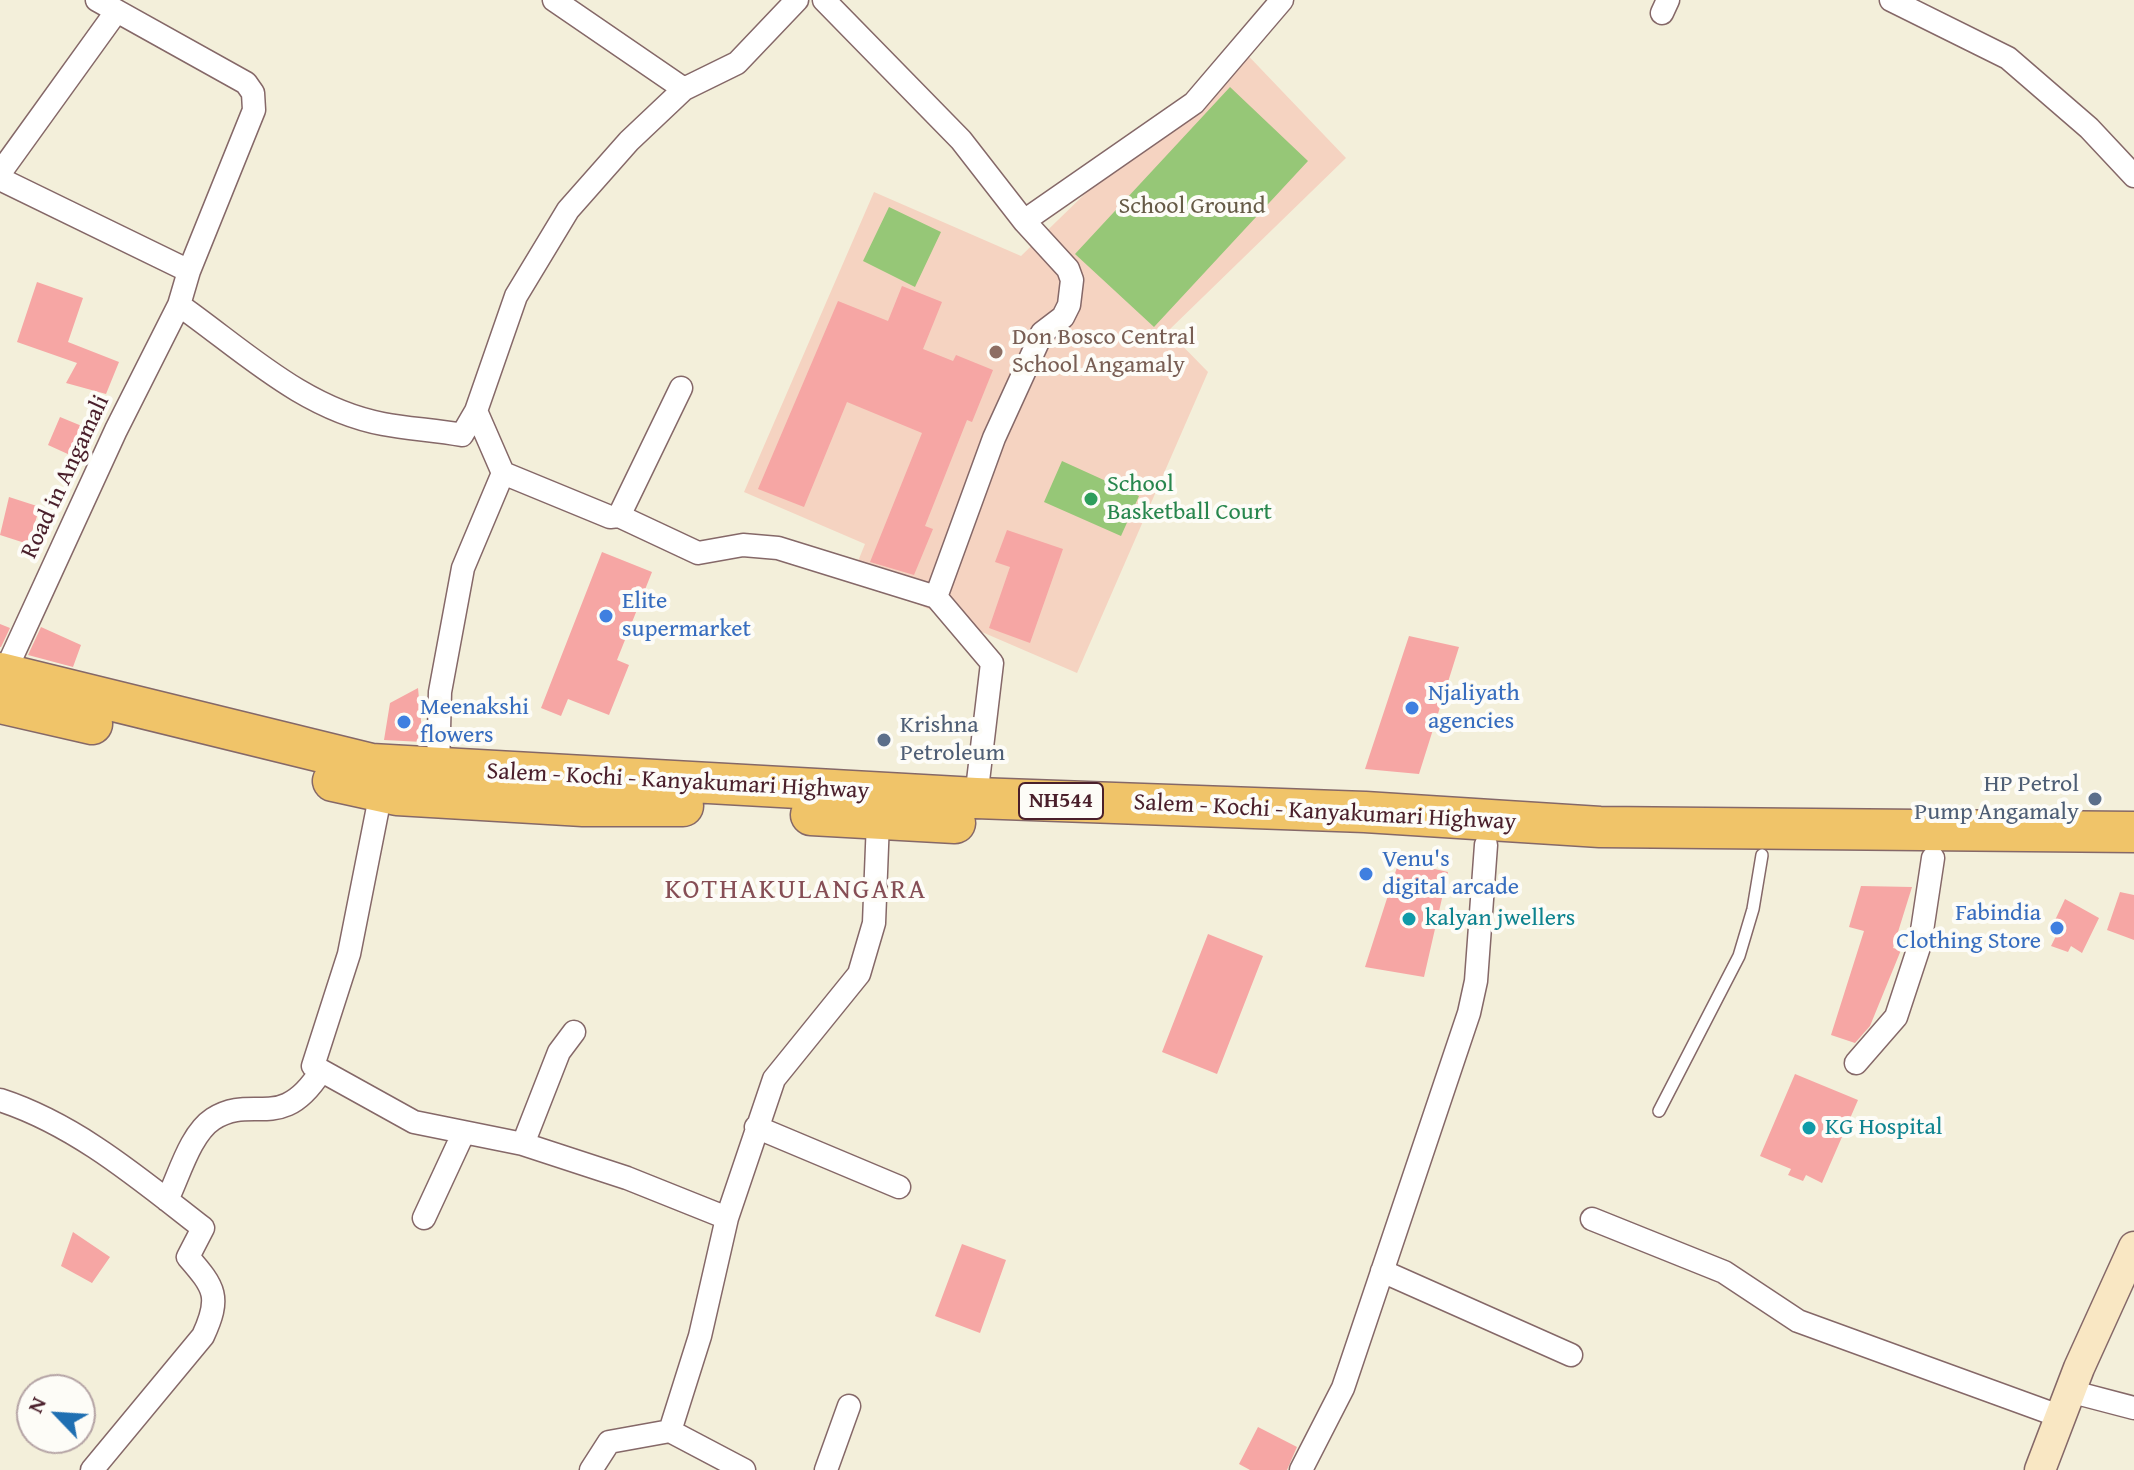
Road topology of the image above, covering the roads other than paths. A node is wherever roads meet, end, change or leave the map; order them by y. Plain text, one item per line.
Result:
1 (554, 0) edge
2 (797, 0) edge
3 (824, 0) edge
4 (1282, 0) edge
5 (1891, 0) edge
6 (107, 6) edge
7 (684, 89) junction
8 (0, 176) edge
9 (2134, 176) edge
10 (1024, 221) junction
11 (189, 271) junction
12 (179, 305) junction
13 (681, 388) dead end
14 (476, 411) junction
15 (503, 473) junction
16 (619, 516) junction
17 (936, 597) junction
18 (1, 684) edge
19 (438, 768) junction
20 (381, 792) junction
21 (976, 798) junction
22 (878, 821) junction
23 (2134, 832) edge
24 (1486, 845) junction
25 (1762, 855) junction
26 (1933, 858) junction
27 (2134, 859) edge
28 (574, 1032) dead end
29 (1856, 1063) dead end
30 (321, 1071) junction
31 (0, 1100) edge
32 (1659, 1111) dead end
33 (756, 1127) junction
34 (463, 1134) junction
35 (523, 1144) junction
36 (899, 1187) dead end
37 (167, 1200) junction
38 (424, 1218) dead end
39 (727, 1218) junction
40 (1592, 1219) dead end
41 (2134, 1247) edge
42 (1382, 1271) junction
43 (1571, 1355) dead end
44 (2064, 1404) junction
45 (849, 1406) dead end
46 (2134, 1408) edge
47 (670, 1431) junction
48 (92, 1470) edge
49 (591, 1470) edge
50 (744, 1470) edge
51 (826, 1470) edge
52 (1301, 1470) edge
53 (2040, 1470) edge

1 - 7 street
2 - 7 street
3 - 10 street
4 - 10 street
5 - 9 street
6 - 8 street
6 - 11 street, Road in Angamali
7 - 14 street
8 - 11 street
10 - 17 street
11 - 12 street, Road in Angamali
12 - 14 street
12 - 18 street, Road in Angamali
13 - 16 street
14 - 15 street
15 - 16 street
15 - 19 street
16 - 17 street
17 - 21 street
18 - 19 highway, Salem - Kochi - Kanyakumari Highway / NH544
18 - 20 highway, Salem - Kochi - Kanyakumari Highway / NH544
19 - 21 highway, Salem - Kochi - Kanyakumari Highway / NH544
20 - 22 highway, Salem - Kochi - Kanyakumari Highway / NH544
20 - 30 street
21 - 23 highway, Salem - Kochi - Kanyakumari Highway / NH544
22 - 24 highway, Salem - Kochi - Kanyakumari Highway / NH544
22 - 33 street
24 - 25 highway, Salem - Kochi - Kanyakumari Highway / NH544
24 - 42 street
25 - 26 highway, Salem - Kochi - Kanyakumari Highway / NH544
25 - 32 lane
26 - 27 highway, Salem - Kochi - Kanyakumari Highway / NH544
26 - 29 street
28 - 35 street
30 - 34 street
30 - 37 street
31 - 37 street
33 - 36 street
33 - 39 street
34 - 35 street
34 - 38 street
35 - 39 street
37 - 48 street
39 - 47 street
40 - 44 street
41 - 44 main road
42 - 43 street
42 - 52 street
44 - 46 street
44 - 53 main road
45 - 51 street
47 - 49 street
47 - 50 street

